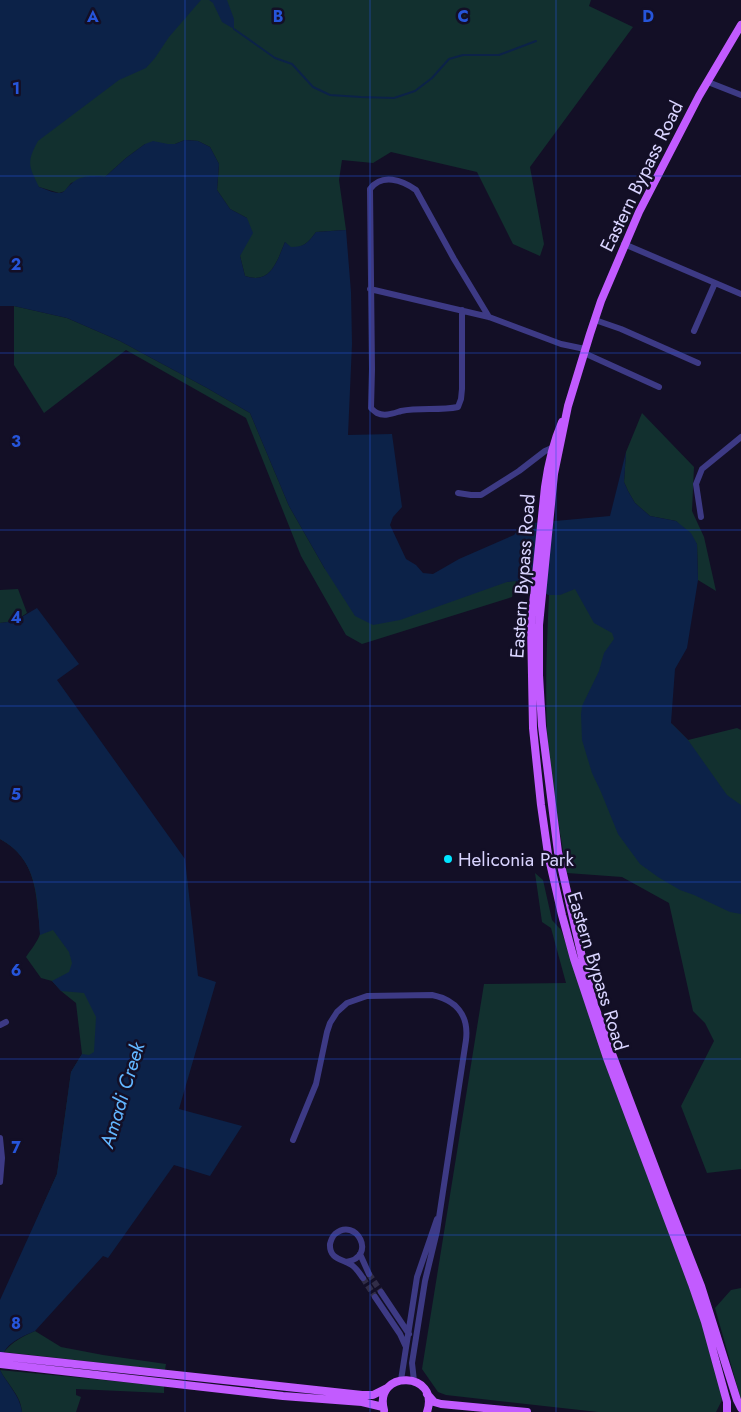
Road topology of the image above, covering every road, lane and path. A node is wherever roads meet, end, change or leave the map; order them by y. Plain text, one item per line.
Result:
1 (741, 25) edge
2 (708, 82) junction
3 (741, 95) edge
4 (624, 244) junction
5 (715, 283) junction
6 (370, 289) junction
7 (741, 294) edge
8 (462, 310) junction
9 (489, 317) junction
10 (595, 320) junction
11 (694, 331) dead end
12 (585, 351) junction
13 (698, 362) dead end
14 (659, 387) dead end
15 (568, 406) junction
16 (741, 437) edge
17 (554, 446) junction
18 (548, 488) junction
19 (458, 493) dead end
20 (701, 516) dead end
21 (535, 624) junction
22 (0, 1138) edge
23 (293, 1140) dead end
24 (0, 1182) edge
25 (440, 1211) junction
26 (360, 1254) junction
27 (346, 1262) junction
28 (408, 1333) junction
29 (415, 1346) junction
30 (406, 1348) junction
31 (0, 1356) edge
32 (9, 1361) junction
33 (0, 1364) edge
34 (401, 1380) junction
35 (414, 1381) junction
36 (387, 1388) junction
37 (427, 1394) junction
38 (741, 1408) edge
39 (384, 1410) edge
40 (427, 1412) edge
41 (527, 1412) edge
42 (728, 1412) edge

1 - 2 main road, Eastern Bypass Road
2 - 3 street
2 - 4 main road, Eastern Bypass Road
4 - 5 street
4 - 10 main road, Eastern Bypass Road
5 - 7 street
5 - 11 street
6 - 8 street
6 - 8 street
6 - 9 street
8 - 9 street
9 - 12 street
10 - 12 main road, Eastern Bypass Road
10 - 13 street
12 - 14 street
12 - 15 main road, Eastern Bypass Road
15 - 17 main road, Eastern Bypass Road
15 - 18 main road, Eastern Bypass Road
16 - 20 street
17 - 18 main road, Eastern Bypass Road
17 - 19 street
18 - 21 main road, Eastern Bypass Road
21 - 38 main road, Eastern Bypass Road
21 - 42 main road, Eastern Bypass Road
22 - 24 street
23 - 25 street
25 - 28 street
25 - 29 street
26 - 27 street
26 - 27 street
26 - 27 street
28 - 29 street
28 - 30 street
28 - 30 street
29 - 35 street
30 - 34 street
31 - 32 main road
32 - 33 main road
32 - 36 main road
32 - 39 main road
34 - 35 main road
34 - 36 main road
35 - 37 main road
36 - 39 main road
37 - 40 main road
37 - 41 main road

